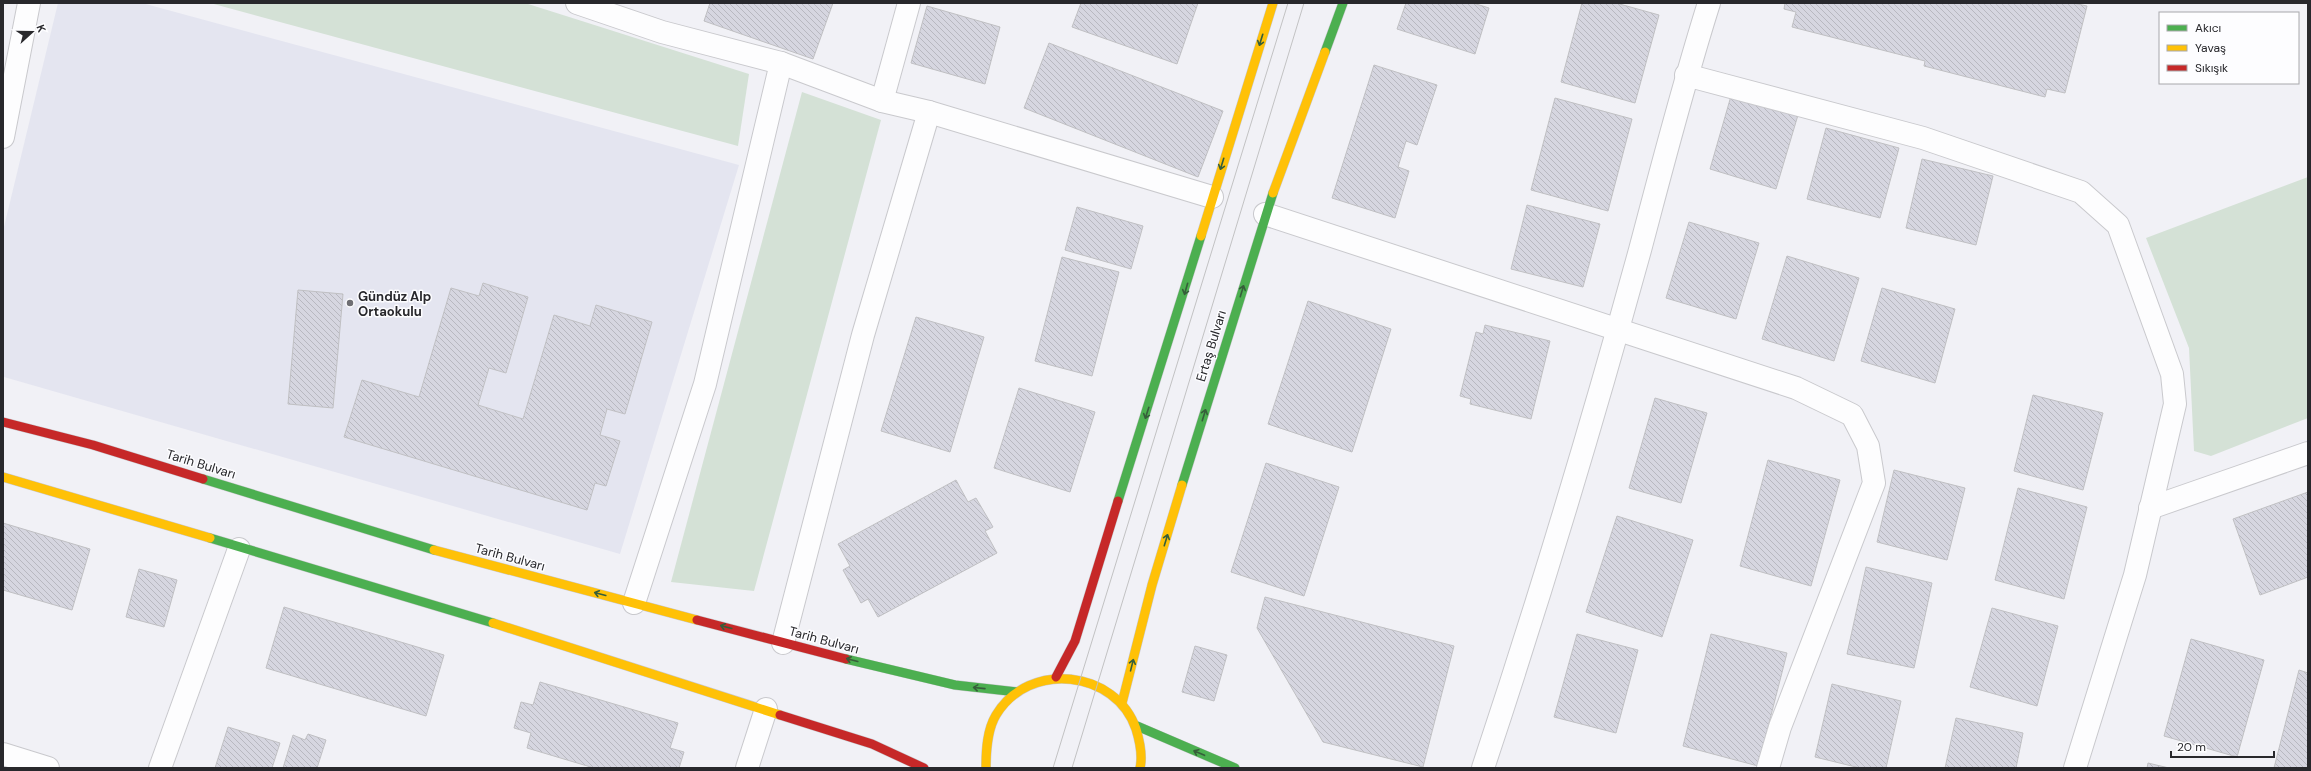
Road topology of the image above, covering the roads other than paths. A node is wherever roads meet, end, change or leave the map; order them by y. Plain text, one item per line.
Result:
1 (29, 3) edge
2 (577, 3) edge
3 (909, 3) edge
4 (1273, 3) edge
5 (1343, 3) edge
6 (1709, 3) edge
7 (781, 63) junction
8 (1686, 75) junction
9 (882, 101) junction
10 (929, 112) junction
11 (3, 137) edge
12 (1212, 197) junction
13 (1265, 214) junction
14 (1616, 330) junction
15 (3, 422) edge
16 (2308, 454) edge
17 (3, 477) edge
18 (2150, 508) junction
19 (240, 549) junction
20 (634, 604) junction
21 (783, 643) junction
22 (1056, 677) junction
23 (1017, 692) junction
24 (1122, 703) junction
25 (766, 710) junction
26 (1137, 726) junction
27 (3, 754) edge
28 (48, 768) edge
29 (160, 768) edge
30 (747, 768) edge
31 (924, 768) edge
32 (986, 768) edge
33 (1140, 768) edge
34 (1234, 768) edge
35 (1483, 768) edge
36 (1768, 768) edge
37 (2075, 768) edge

1 - 11 street
2 - 7 street
3 - 9 street
4 -> 12 main road
5 - 13 main road, Ertaş Bulvarı
6 - 8 street
7 - 9 street
7 - 20 street
8 - 14 street
8 - 18 street
9 - 10 street
10 - 12 street
10 - 21 street
12 -> 22 main road
13 - 14 street
24 -> 13 main road, Ertaş Bulvarı
14 - 35 street
14 - 36 street
20 -> 15 main road, Tarih Bulvarı
16 - 18 street
17 - 19 main road
18 - 37 street
19 - 25 main road
19 - 29 street
21 -> 20 main road, Tarih Bulvarı
23 -> 21 main road, Tarih Bulvarı
22 - 23 main road
22 - 24 main road
23 - 32 main road
24 - 26 main road
25 - 30 street
25 - 31 main road
26 - 33 main road
34 -> 26 main road
27 - 28 street

